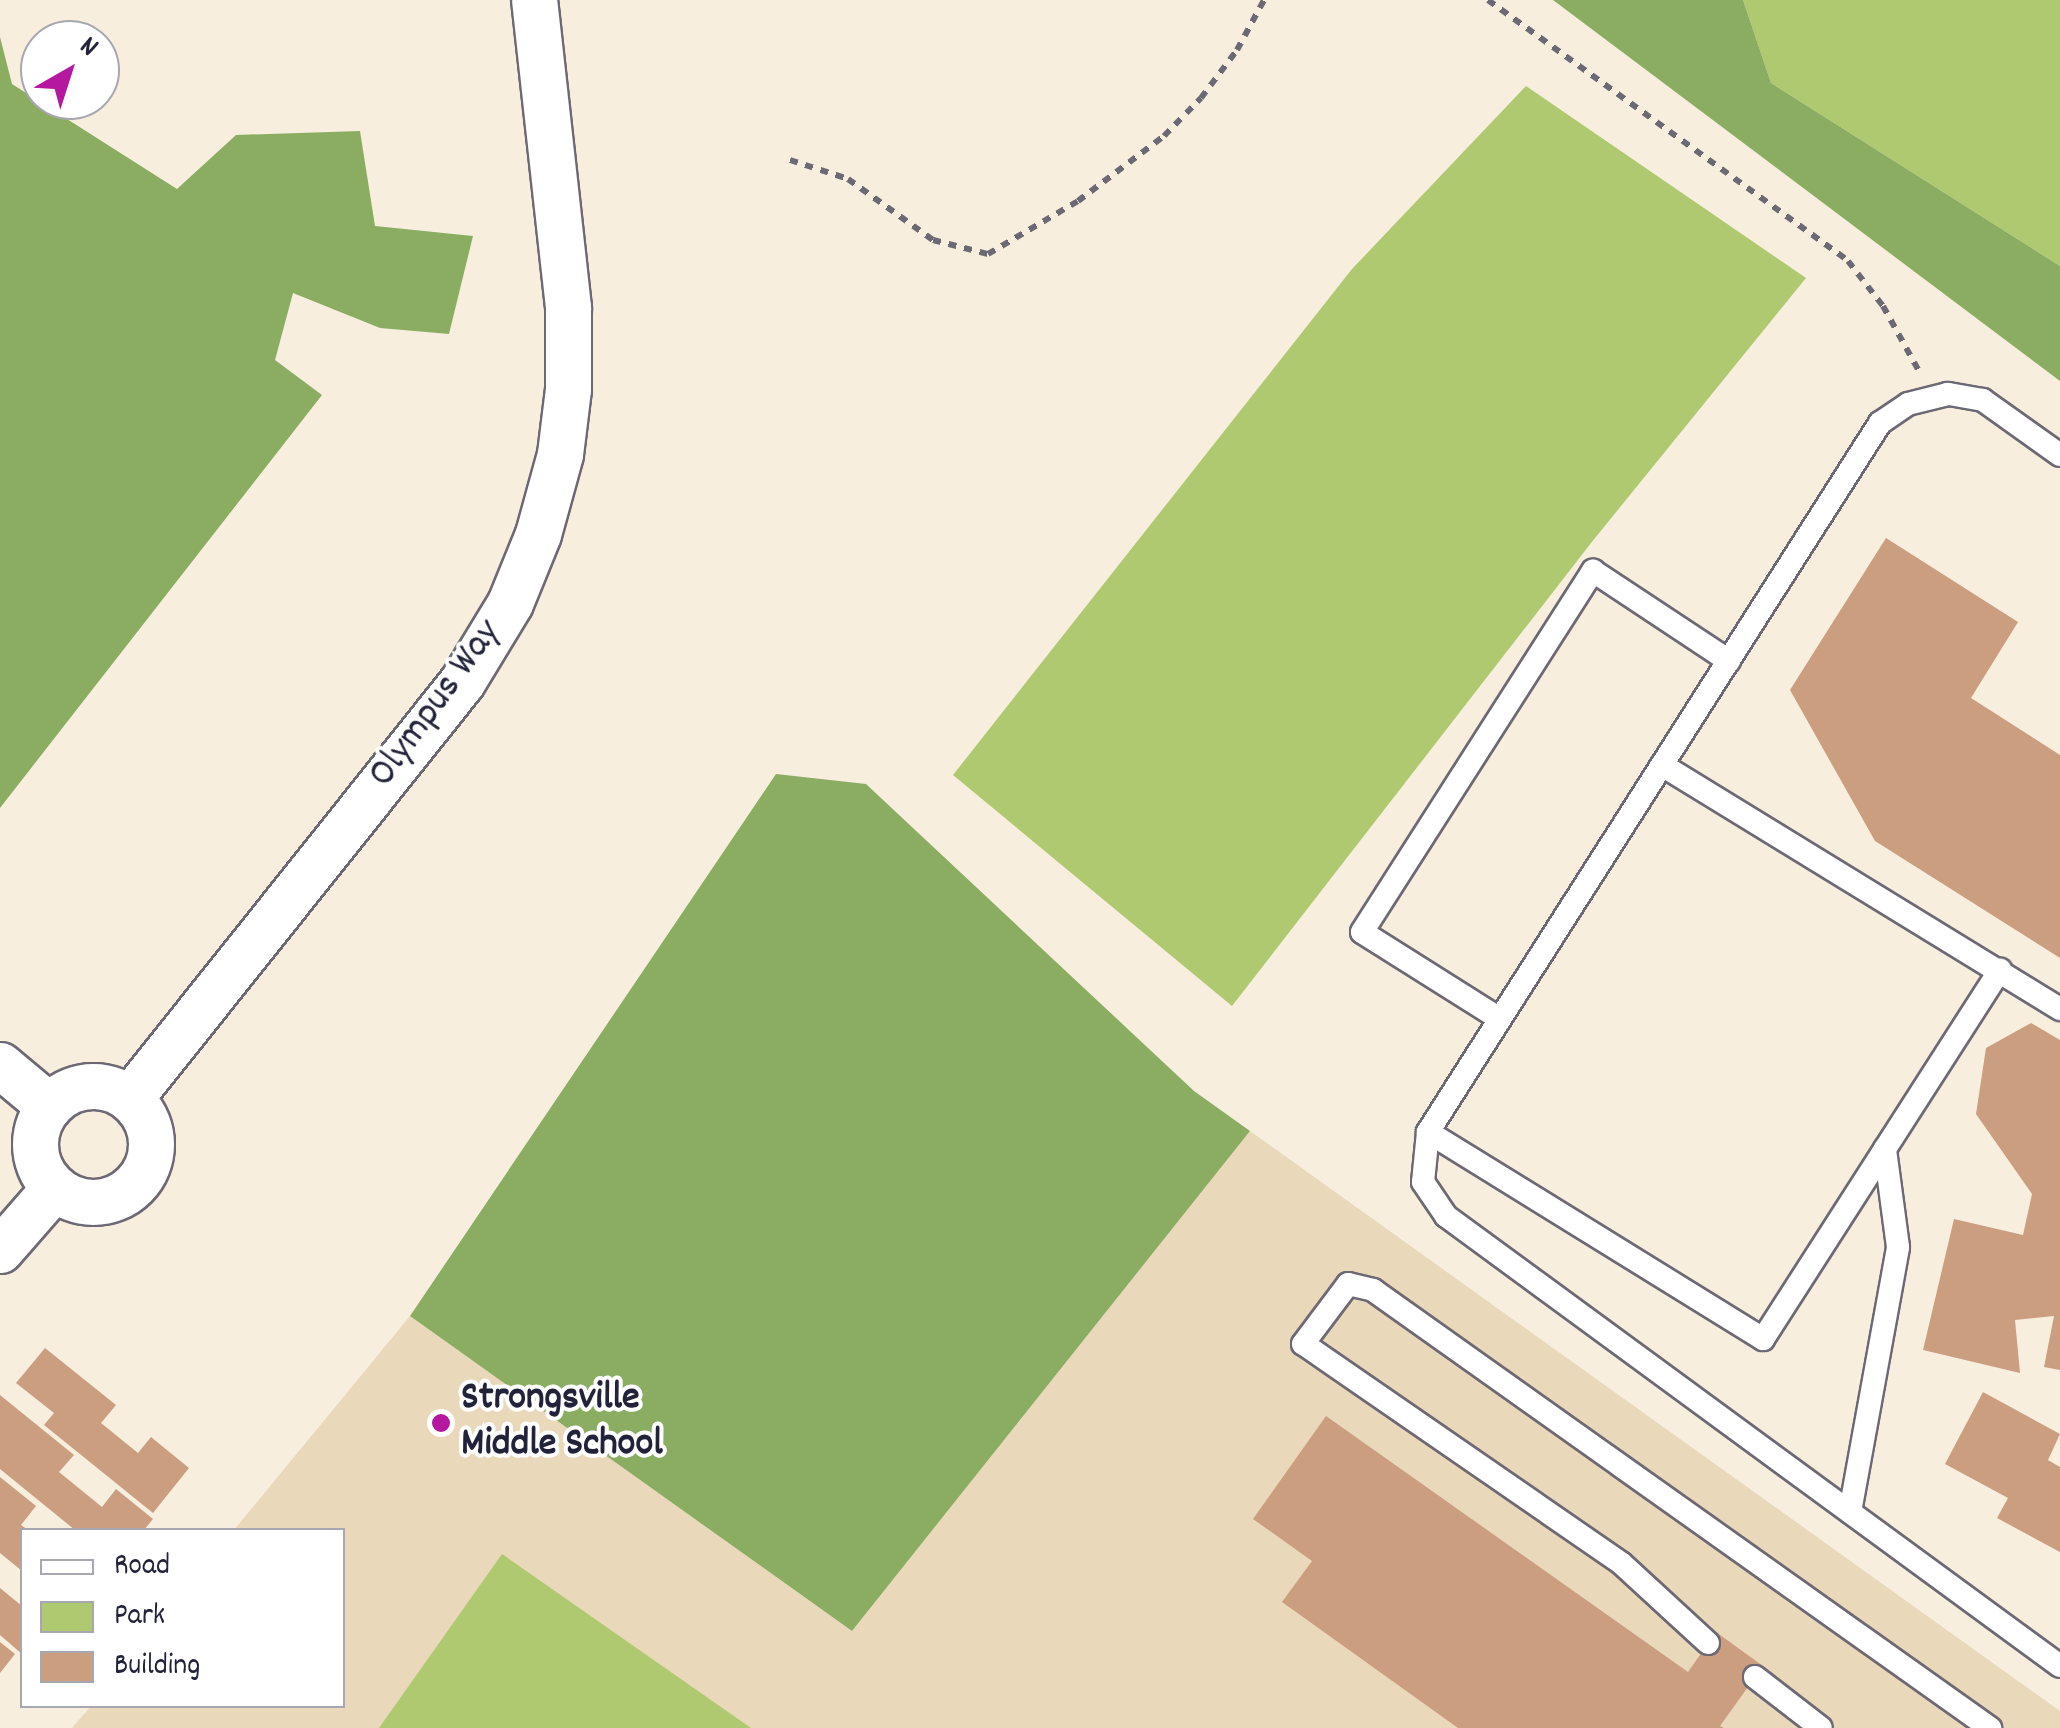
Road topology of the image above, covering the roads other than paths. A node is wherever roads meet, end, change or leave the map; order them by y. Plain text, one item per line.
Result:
1 (534, 0) edge
2 (2060, 455) edge
3 (1728, 661) junction
4 (1662, 764) junction
5 (2000, 970) junction
6 (2060, 1009) edge
7 (1500, 1020) junction
8 (0, 1065) edge
9 (130, 1098) junction
10 (49, 1106) junction
11 (1428, 1132) junction
12 (1885, 1149) junction
13 (54, 1188) junction
14 (0, 1250) edge
15 (1850, 1512) junction
16 (1708, 1643) dead end
17 (2060, 1666) edge
18 (1755, 1677) dead end
19 (1822, 1728) edge
20 (1990, 1728) edge

1 - 9 street, Olympus Way
2 - 3 lane
3 - 4 lane
3 - 7 lane
4 - 5 lane
4 - 7 lane
5 - 6 lane
5 - 12 lane
7 - 11 lane
8 - 10 street
9 - 10 street
9 - 13 street
10 - 13 street
11 - 12 lane
11 - 15 lane
12 - 15 lane
13 - 14 street
15 - 17 lane
16 - 20 lane
18 - 19 lane

